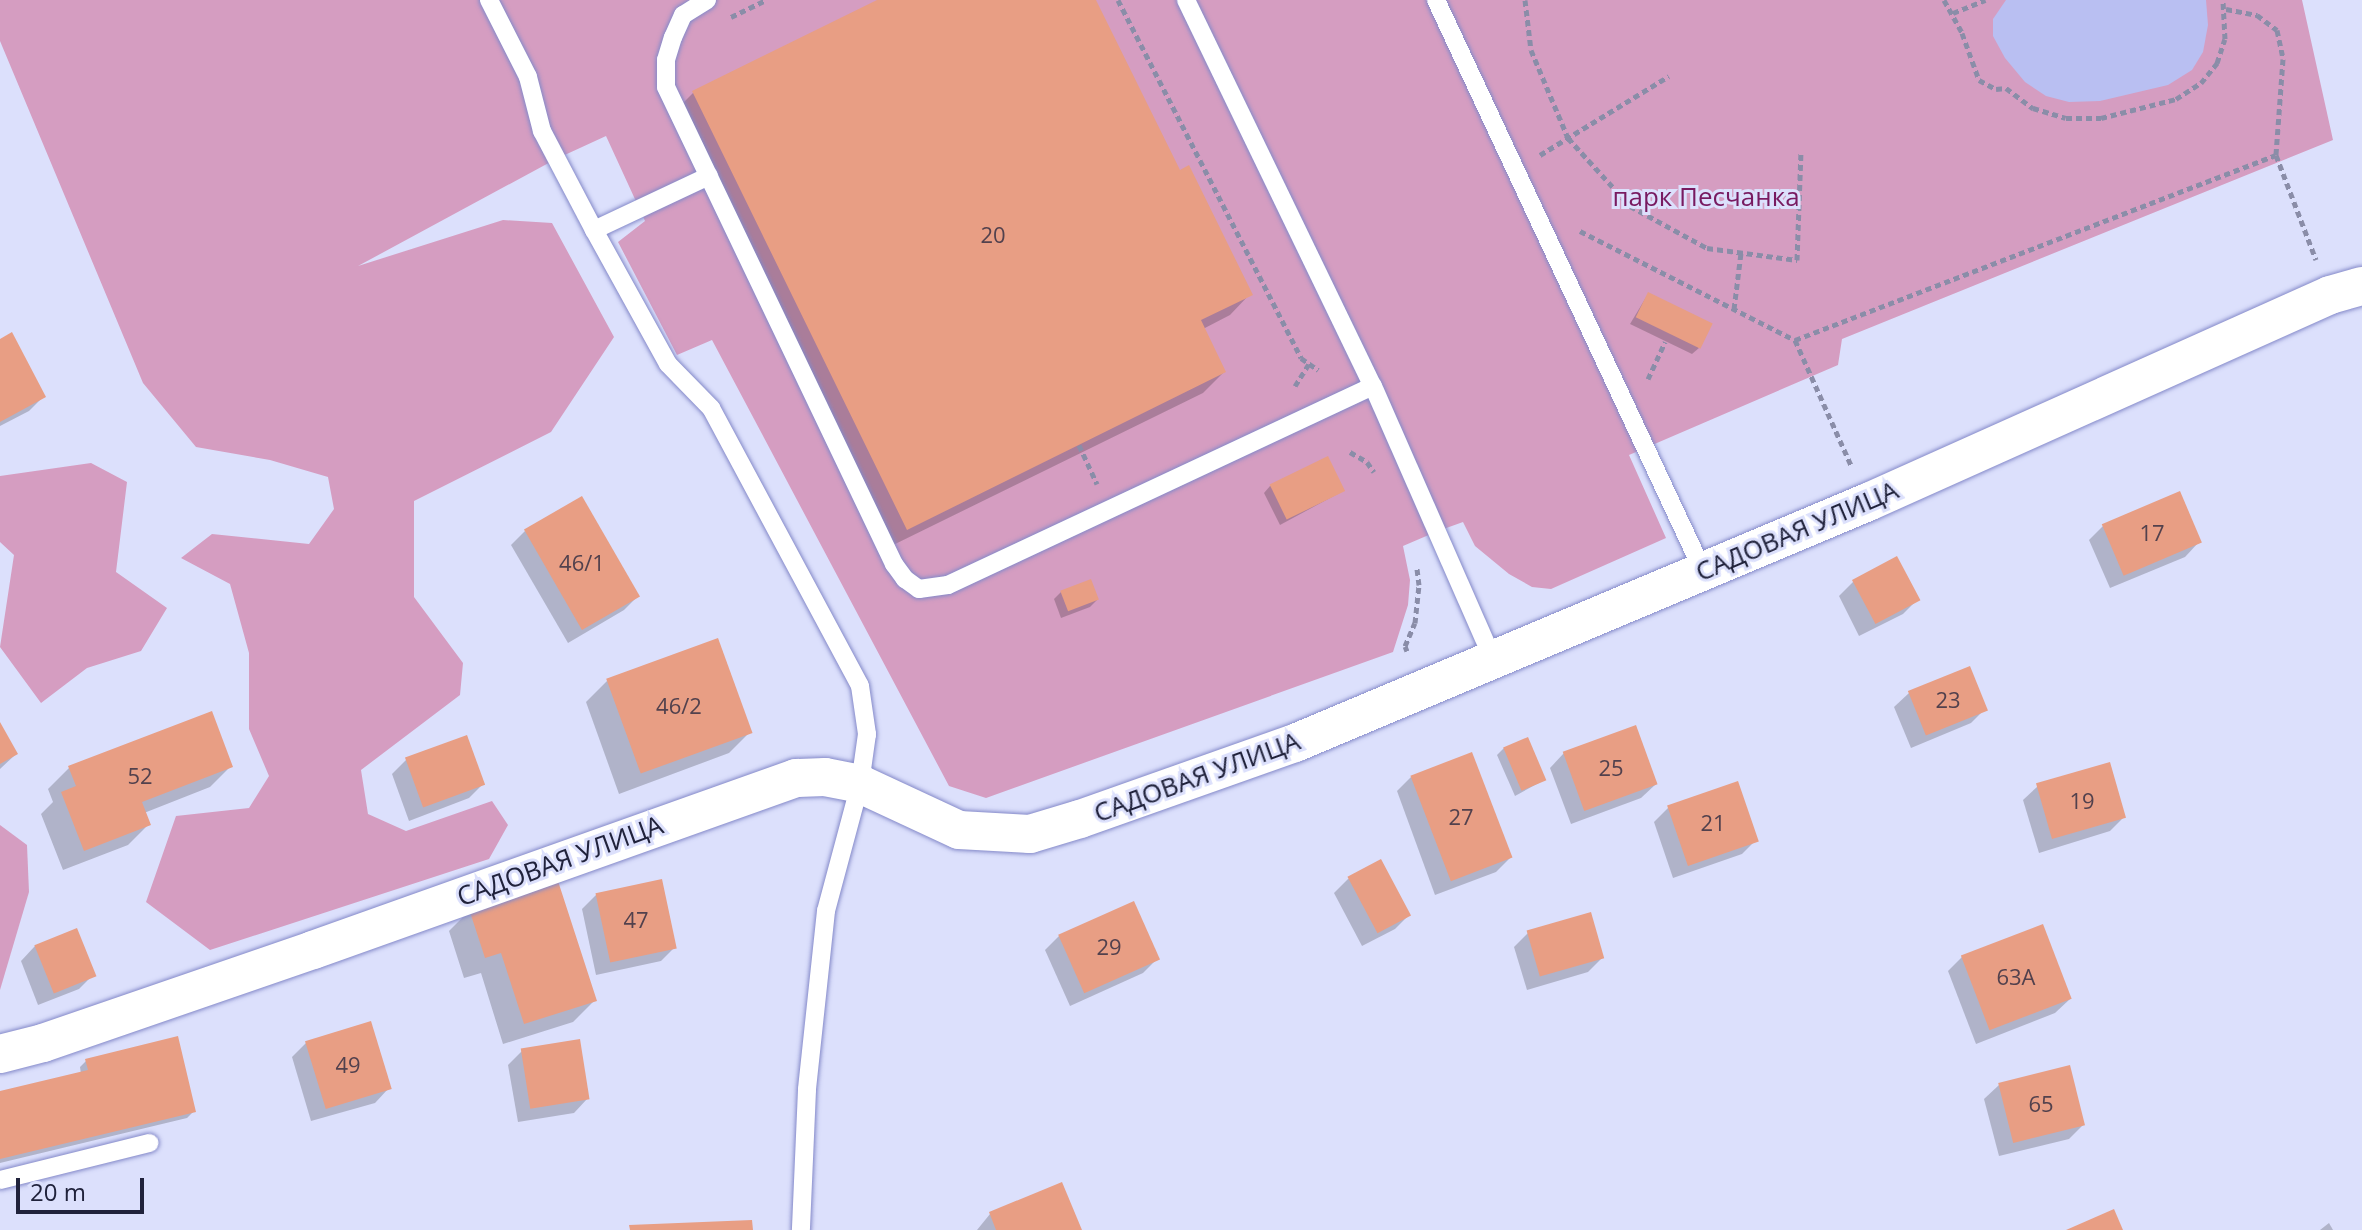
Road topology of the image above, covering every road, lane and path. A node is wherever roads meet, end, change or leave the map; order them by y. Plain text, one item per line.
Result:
1 (489, 0) edge
2 (707, 0) edge
3 (766, 0) edge
4 (1118, 0) edge
5 (1186, 0) edge
6 (1436, 0) edge
7 (1525, 0) edge
8 (1944, 0) edge
9 (1985, 0) edge
10 (2223, 0) edge
11 (2226, 9) junction
12 (1953, 13) junction
13 (726, 20) dead end
14 (1669, 76) dead end
15 (1568, 138) junction
16 (1801, 151) dead end
17 (2276, 155) junction
18 (709, 176) junction
19 (594, 230) junction
20 (1577, 230) dead end
21 (1741, 253) junction
22 (2346, 290) edge
23 (1734, 309) junction
24 (1795, 340) junction
25 (1318, 370) dead end
26 (1373, 386) junction
27 (1079, 445) dead end
28 (1350, 452) dead end
29 (1381, 483) dead end
30 (1098, 484) dead end
31 (1868, 502) junction
32 (1416, 561) dead end
33 (1703, 571) junction
34 (1405, 646) dead end
35 (1493, 659) junction
36 (860, 784) junction
37 (0, 1054) edge
38 (150, 1143) dead end
39 (0, 1180) edge
40 (801, 1230) edge

1 - 19 lane
2 - 18 lane
3 - 13 path
4 - 25 path
5 - 26 lane
6 - 33 lane
7 - 15 path
8 - 12 path
9 - 12 path
10 - 11 path
11 - 12 path
11 - 17 path
14 - 15 path
15 - 21 path
16 - 21 path
17 - 22 path
17 - 24 path
18 - 19 lane
18 - 26 lane
19 - 36 lane
20 - 23 path
21 - 23 path
22 - 31 street, САДОВАЯ УЛИЦА
23 - 24 path
24 - 31 path
26 - 35 lane
27 - 30 path
28 - 29 path
31 - 33 street, САДОВАЯ УЛИЦА
32 - 34 path
33 - 35 street, САДОВАЯ УЛИЦА
35 - 36 street, САДОВАЯ УЛИЦА
36 - 37 street, САДОВАЯ УЛИЦА
36 - 40 lane
38 - 39 lane

